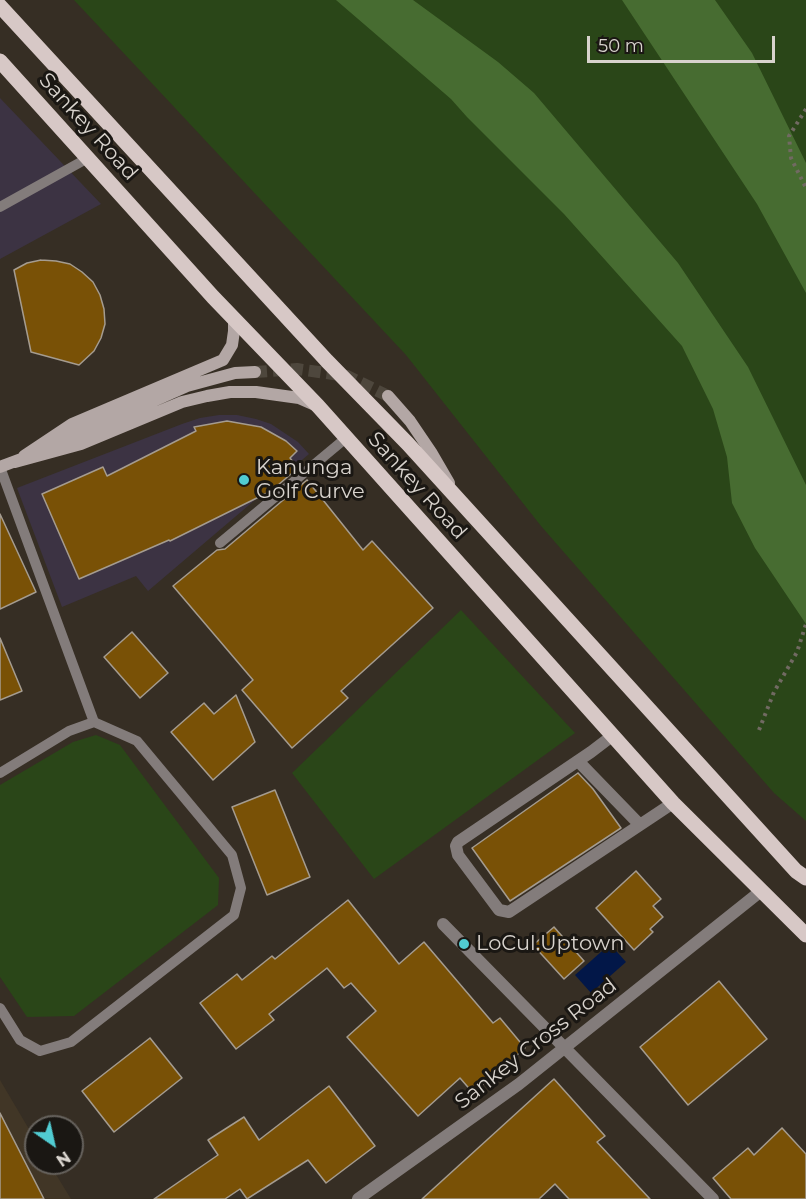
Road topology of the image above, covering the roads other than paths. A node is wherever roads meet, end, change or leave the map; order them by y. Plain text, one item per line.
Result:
1 (0, 6) edge
2 (0, 61) edge
3 (88, 158) junction
4 (0, 207) edge
5 (234, 318) junction
6 (255, 372) tunnel mouth
7 (388, 396) tunnel mouth
8 (318, 406) junction
9 (346, 438) junction
10 (15, 462) junction
11 (0, 467) edge
12 (455, 496) junction
13 (220, 543) dead end
14 (94, 722) junction
15 (612, 736) junction
16 (578, 761) junction
17 (0, 773) edge
18 (673, 803) junction
19 (640, 825) junction
20 (806, 878) edge
21 (761, 891) junction
22 (443, 924) dead end
23 (806, 935) edge
24 (0, 1008) edge
25 (566, 1048) junction
26 (358, 1199) edge
27 (713, 1199) edge

1 - 12 main road, Sankey Road
2 - 3 main road, Sankey Road
3 - 4 lane
3 - 5 main road, Sankey Road
5 - 8 main road, Sankey Road
5 - 10 street
6 - 10 street
7 - 12 street
8 - 9 main road, Sankey Road
8 - 10 street
9 - 13 lane
9 - 15 main road, Sankey Road
10 - 11 street
11 - 14 lane
12 - 20 main road, Sankey Road
14 - 17 lane
14 - 24 lane
15 - 16 street
15 - 18 main road, Sankey Road
16 - 19 street
16 - 19 street
18 - 19 street
18 - 21 main road, Sankey Road
21 - 23 main road, Sankey Road
21 - 25 street, Sankey Cross Road
22 - 25 street
25 - 26 street, Sankey Cross Road
25 - 27 street

